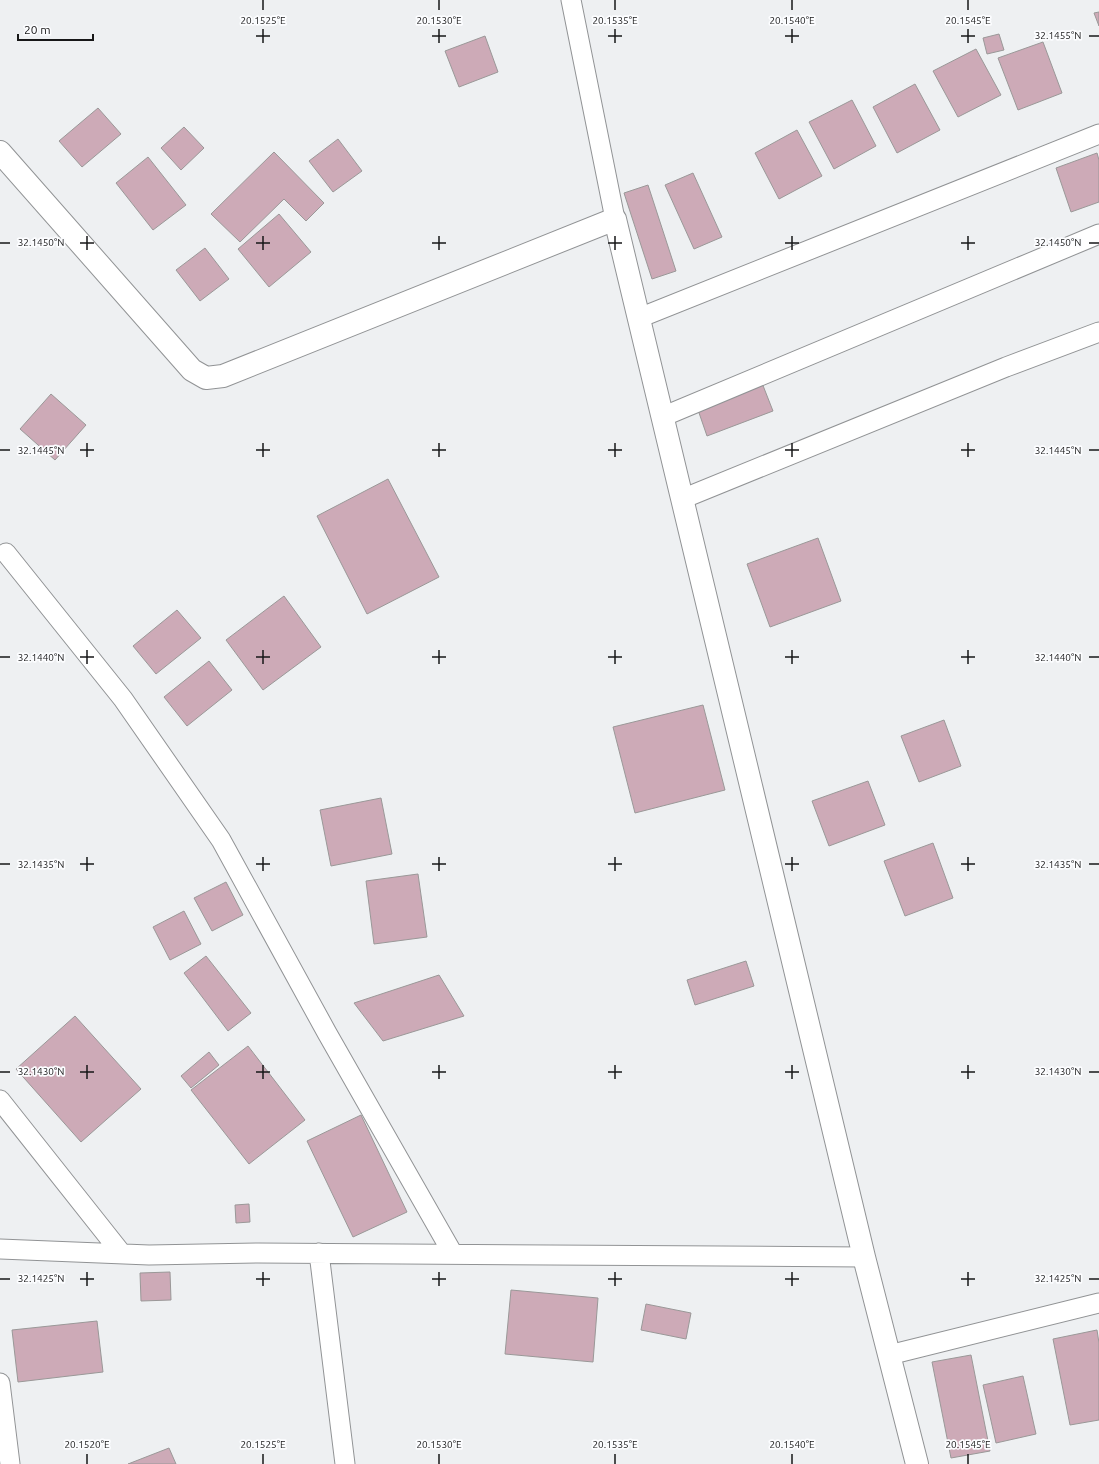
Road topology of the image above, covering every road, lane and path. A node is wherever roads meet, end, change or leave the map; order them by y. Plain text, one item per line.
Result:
1 (571, 0) edge
2 (1099, 134) edge
3 (0, 152) edge
4 (615, 219) junction
5 (1099, 234) edge
6 (639, 318) junction
7 (1099, 332) edge
8 (662, 417) junction
9 (682, 499) junction
10 (6, 553) dead end
11 (0, 1100) edge
12 (0, 1249) edge
13 (319, 1253) junction
14 (122, 1254) junction
15 (453, 1254) junction
16 (864, 1257) junction
17 (1099, 1303) edge
18 (889, 1355) junction
19 (0, 1383) edge
20 (10, 1464) edge
21 (345, 1464) edge
22 (917, 1464) edge

1 - 4 street
2 - 6 street
3 - 4 street
4 - 6 street
5 - 8 street
6 - 8 street
7 - 9 street
8 - 9 street
9 - 16 street
10 - 15 street
11 - 14 street
12 - 14 street
13 - 14 street
13 - 15 street
13 - 21 street
15 - 16 street
16 - 18 street
17 - 18 street
18 - 22 street
19 - 20 street

